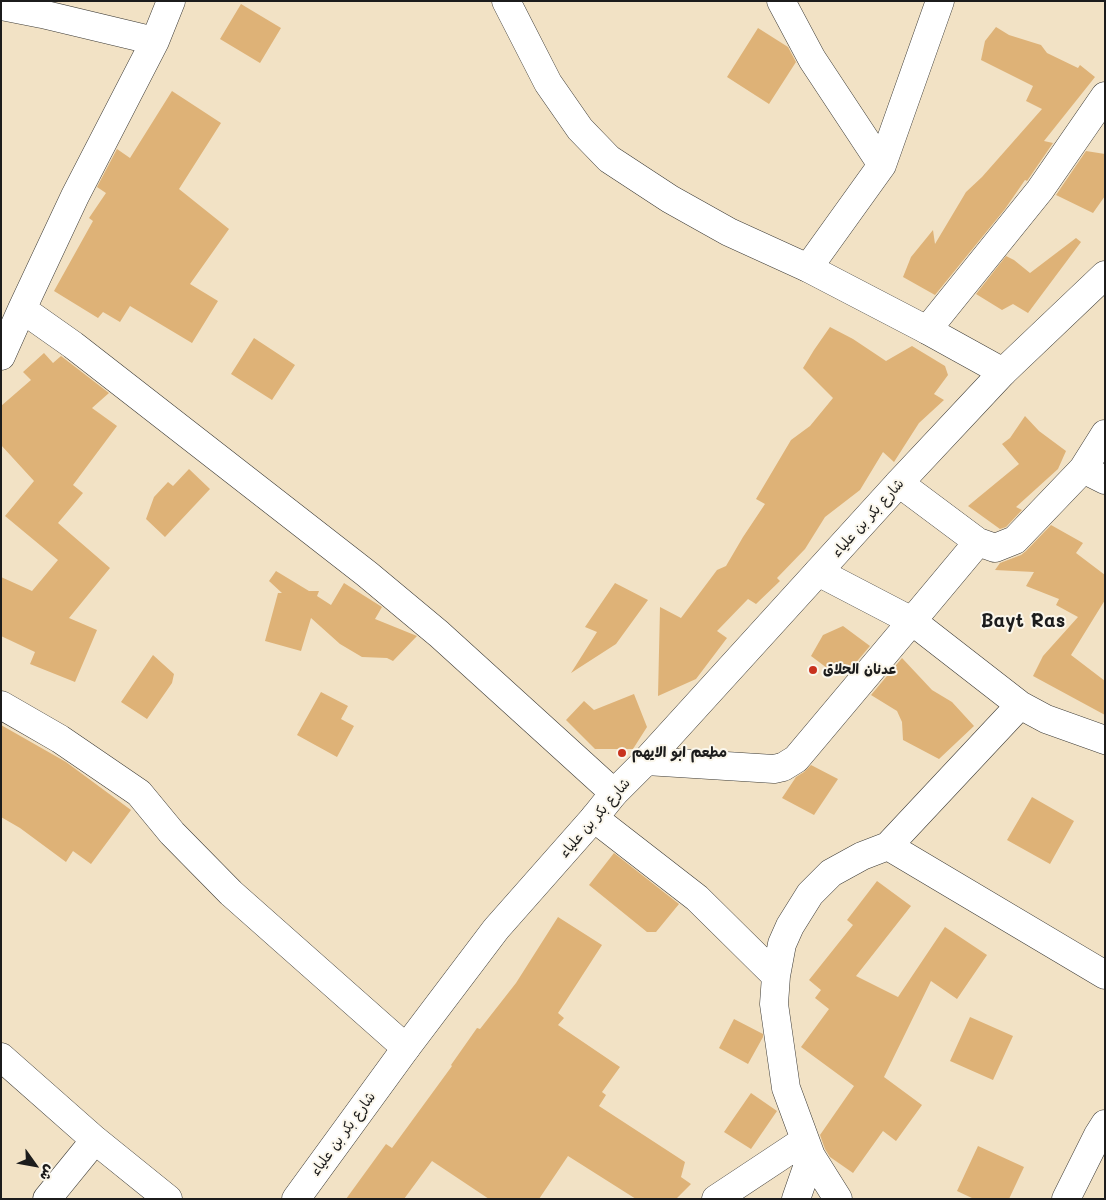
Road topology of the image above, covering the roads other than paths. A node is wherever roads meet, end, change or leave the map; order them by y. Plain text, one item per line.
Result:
1 (171, 1) edge
2 (506, 1) edge
3 (781, 1) edge
4 (940, 1) edge
5 (1, 6) edge
6 (155, 41) junction
7 (1105, 96) edge
8 (882, 165) junction
9 (808, 268) junction
10 (1105, 275) edge
11 (22, 309) junction
12 (927, 330) junction
13 (1, 356) edge
14 (1003, 372) junction
15 (1105, 434) edge
16 (1094, 474) edge
17 (899, 483) junction
18 (978, 542) junction
19 (818, 572) junction
20 (912, 622) junction
21 (1, 705) edge
22 (1020, 705) junction
23 (1105, 740) edge
24 (646, 761) junction
25 (614, 793) junction
26 (594, 818) junction
27 (888, 846) junction
28 (1105, 975) edge
29 (776, 976) junction
30 (406, 1048) junction
31 (1, 1057) edge
32 (1105, 1124) edge
33 (95, 1140) junction
34 (808, 1148) junction
35 (47, 1199) edge
36 (168, 1199) edge
37 (296, 1199) edge
38 (716, 1199) edge
39 (796, 1199) edge
40 (838, 1199) edge
41 (1066, 1199) edge

1 - 6 street
2 - 9 street
3 - 8 street
4 - 8 street
5 - 6 street
6 - 11 street
7 - 12 street
8 - 9 street
9 - 12 street
10 - 14 street, شارع بكر بن علياء
11 - 13 street
11 - 25 street
12 - 14 street
14 - 17 street, شارع بكر بن علياء
15 - 16 street
16 - 18 street
17 - 18 street
17 - 19 street, شارع بكر بن علياء
18 - 20 street
19 - 20 street
19 - 24 street, شارع بكر بن علياء
20 - 22 street
20 - 24 street
21 - 30 street
22 - 23 street
22 - 27 street
24 - 25 street, شارع بكر بن علياء
25 - 26 street, شارع بكر بن علياء
26 - 29 street
26 - 30 street, شارع بكر بن علياء
27 - 28 street
27 - 29 street
29 - 34 street
30 - 37 street, شارع بكر بن علياء
31 - 33 street
32 - 41 street
33 - 35 street
33 - 36 street
34 - 38 street
34 - 39 street
34 - 40 street

